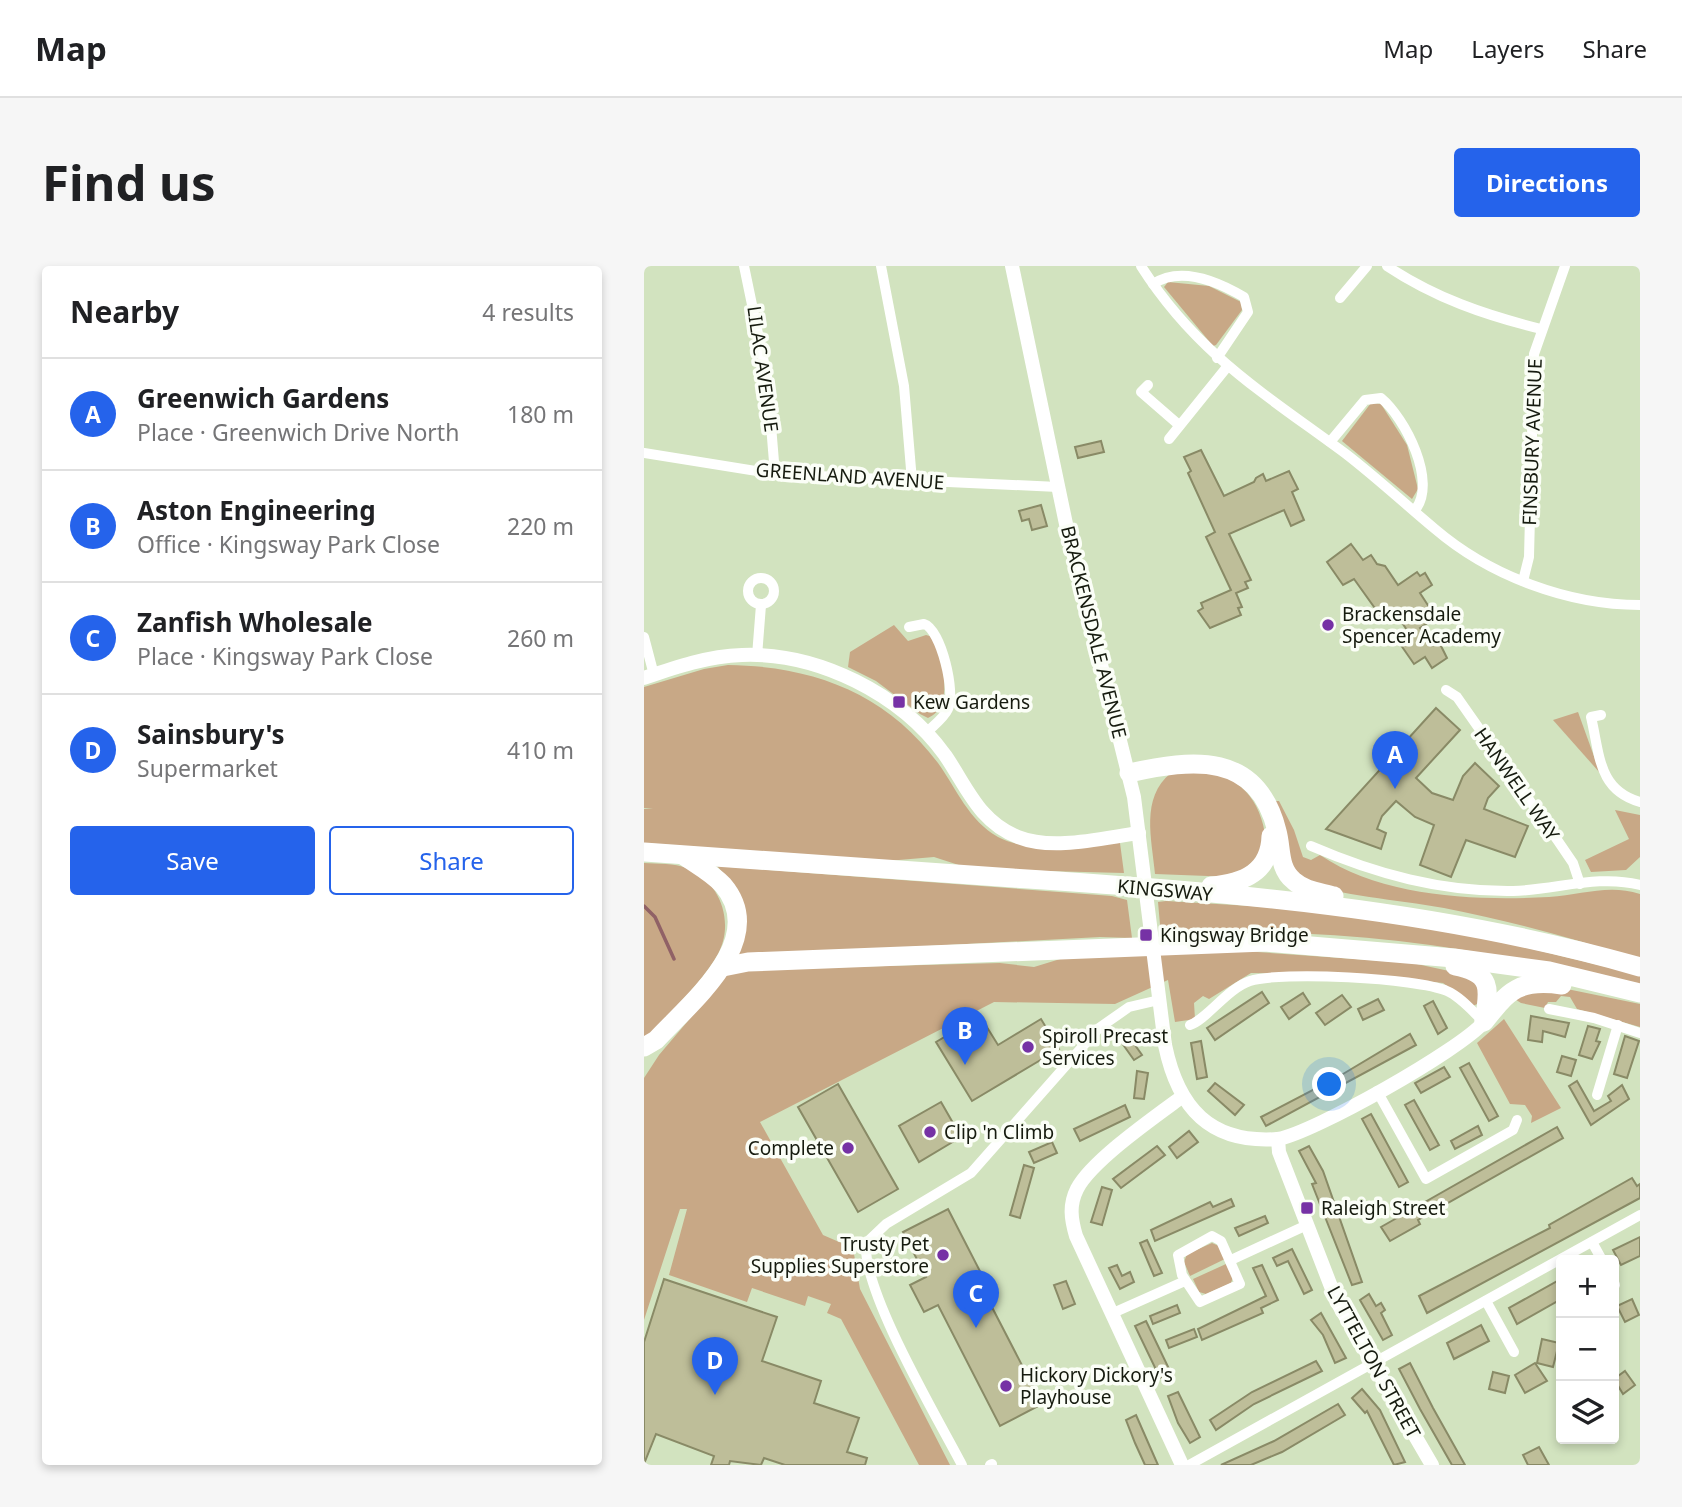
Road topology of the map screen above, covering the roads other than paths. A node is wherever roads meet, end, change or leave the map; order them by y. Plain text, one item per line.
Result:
1 (744, 266) edge
2 (881, 266) edge
3 (1012, 266) edge
4 (1141, 266) edge
5 (1367, 266) edge
6 (1387, 266) edge
7 (1565, 266) edge
8 (1153, 284) junction
9 (1340, 298) dead end
10 (1541, 329) junction
11 (1217, 358) junction
12 (1227, 368) junction
13 (1148, 384) dead end
14 (1179, 425) junction
15 (1169, 439) dead end
16 (1330, 442) junction
17 (644, 453) edge
18 (775, 474) junction
19 (912, 481) junction
20 (1058, 488) junction
21 (1415, 510) junction
22 (1523, 581) junction
23 (761, 605) dead end
24 (1640, 605) edge
25 (909, 627) dead end
26 (644, 637) edge
27 (757, 656) junction
28 (649, 677) edge
29 (1446, 690) dead end
30 (1601, 715) dead end
31 (926, 733) junction
32 (1129, 773) junction
33 (1640, 802) edge
34 (1273, 820) junction
35 (1139, 833) junction
36 (1311, 845) dead end
37 (644, 852) edge
38 (683, 855) junction
39 (1580, 884) junction
40 (1640, 885) edge
41 (1181, 890) junction
42 (1399, 913) junction
43 (1384, 950) junction
44 (723, 967) junction
45 (1640, 968) edge
46 (1640, 993) edge
47 (1640, 999) edge
48 (1159, 1000) junction
49 (1549, 1009) dead end
50 (677, 1017) junction
51 (1484, 1022) junction
52 (1190, 1025) dead end
53 (1618, 1025) junction
54 (1640, 1033) edge
55 (644, 1047) edge
56 (644, 1064) edge
57 (1591, 1072) dead end
58 (1603, 1075) junction
59 (1377, 1091) junction
60 (1597, 1095) dead end
61 (1183, 1096) junction
62 (1517, 1119) dead end
63 (1279, 1139) junction
64 (1640, 1215) edge
65 (1307, 1225) junction
66 (1591, 1242) junction
67 (1599, 1255) edge
68 (1230, 1260) junction
69 (1185, 1281) junction
70 (1486, 1301) junction
71 (1113, 1313) junction
72 (1514, 1352) dead end
73 (1374, 1361) junction
74 (962, 1465) edge
75 (1182, 1465) edge
76 (1189, 1465) edge
77 (1432, 1465) edge

1 - 18 street, LILAC AVENUE
2 - 19 street
3 - 20 street, BRACKENSDALE AVENUE
4 - 8 street
5 - 9 street
6 - 10 street
7 - 10 street, FINSBURY AVENUE
8 - 11 street
8 - 11 street
10 - 22 street, FINSBURY AVENUE
11 - 12 street
12 - 14 street
12 - 16 street
13 - 14 street
14 - 15 street
16 - 21 street
16 - 21 street
17 - 18 street, GREENLAND AVENUE
18 - 19 street, GREENLAND AVENUE
19 - 20 street, GREENLAND AVENUE
20 - 32 street, BRACKENSDALE AVENUE
21 - 22 street
22 - 24 street
23 - 27 street
25 - 31 street
26 - 28 street
27 - 28 street
27 - 31 street
29 - 39 street, HANWELL WAY
30 - 33 street
31 - 35 street
32 - 34 highway
32 - 35 street, BRACKENSDALE AVENUE
34 - 41 highway
34 - 42 highway
35 - 48 street, BRACKENSDALE AVENUE
36 - 39 street
37 - 38 highway, KINGSWAY
38 - 41 highway, KINGSWAY
38 - 44 highway
39 - 40 street
41 - 42 highway, KINGSWAY
42 - 45 highway, KINGSWAY
43 - 44 highway
43 - 46 highway
43 - 51 highway
44 - 50 highway
47 - 51 highway
48 - 61 street
48 - 74 street
49 - 53 street
50 - 55 highway
50 - 56 highway
51 - 52 street
51 - 59 street
53 - 54 street
53 - 58 street
57 - 58 street
58 - 60 street
59 - 62 street
59 - 63 street
61 - 63 street
61 - 71 street
63 - 65 street, LYTTELTON STREET
64 - 66 street
65 - 68 street
65 - 73 street, LYTTELTON STREET
66 - 67 street
66 - 70 street
68 - 69 street
68 - 69 street
69 - 71 street
70 - 72 street
70 - 73 street
71 - 75 street
73 - 76 street
73 - 77 street, LYTTELTON STREET

